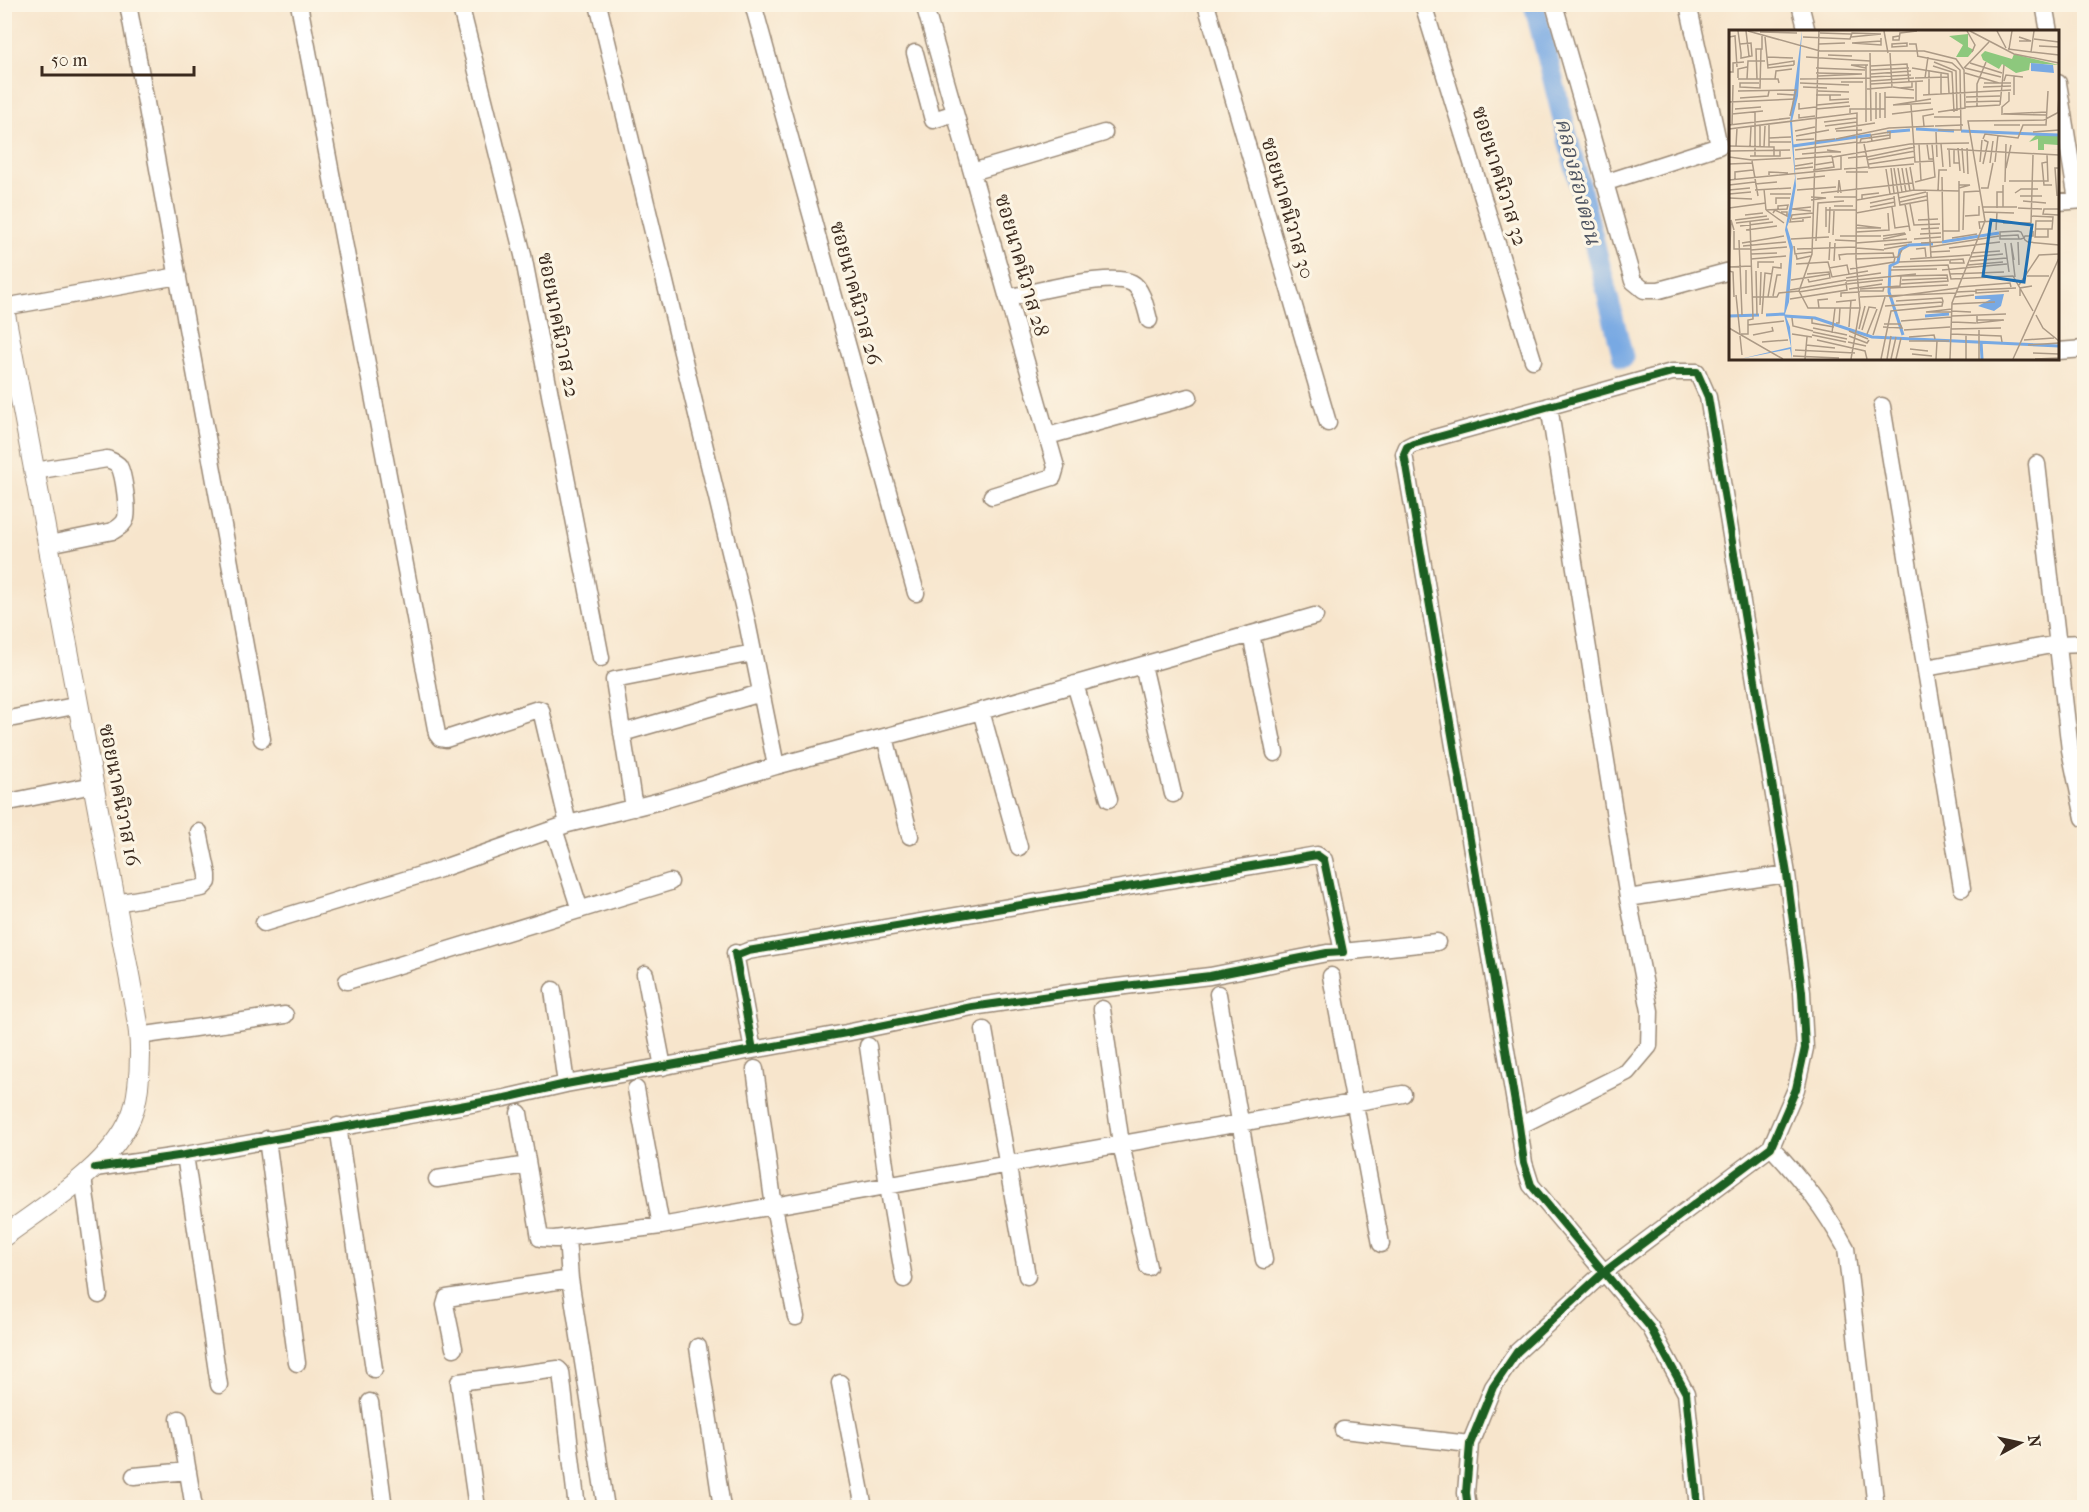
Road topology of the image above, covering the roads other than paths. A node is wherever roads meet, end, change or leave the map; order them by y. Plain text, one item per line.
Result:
1 (128, 4) edge
2 (299, 4) edge
3 (460, 4) edge
4 (598, 4) edge
5 (753, 4) edge
6 (924, 4) edge
7 (1206, 4) edge
8 (1423, 4) edge
9 (1554, 4) edge
10 (1688, 4) edge
11 (1800, 4) edge
12 (2044, 4) edge
13 (1806, 30) edge
14 (2049, 30) edge
15 (915, 53) dead end
16 (2059, 88) edge
17 (955, 113) junction
18 (1104, 133) dead end
19 (972, 172) junction
20 (1604, 183) junction
21 (2081, 200) edge
22 (2059, 202) edge
23 (1729, 272) edge
24 (178, 276) junction
25 (1008, 298) junction
26 (4, 308) edge
27 (1149, 320) dead end
28 (2085, 350) edge
29 (2059, 351) edge
30 (1533, 360) dead end
31 (1189, 397) dead end
32 (1549, 406) junction
33 (1882, 406) dead end
34 (1328, 423) dead end
35 (1048, 436) junction
36 (2037, 464) dead end
37 (35, 471) junction
38 (992, 496) dead end
39 (49, 544) junction
40 (916, 593) dead end
41 (1315, 616) dead end
42 (1251, 634) junction
43 (2085, 643) edge
44 (2057, 644) junction
45 (753, 653) junction
46 (601, 658) dead end
47 (1143, 664) junction
48 (1926, 668) junction
49 (1075, 684) junction
50 (761, 693) junction
51 (79, 705) junction
52 (981, 711) junction
53 (4, 720) edge
54 (622, 734) junction
55 (885, 737) junction
56 (262, 739) dead end
57 (1275, 753) dead end
58 (776, 766) junction
59 (93, 785) junction
60 (1173, 794) dead end
61 (1110, 800) dead end
62 (4, 803) edge
63 (634, 808) junction
64 (2085, 818) edge
65 (561, 827) junction
66 (200, 832) dead end
67 (910, 836) dead end
68 (1019, 847) dead end
69 (1787, 874) junction
70 (670, 882) dead end
71 (1962, 888) dead end
72 (1628, 898) junction
73 (116, 903) junction
74 (580, 910) junction
75 (264, 923) dead end
76 (1437, 942) dead end
77 (1343, 952) junction
78 (645, 974) dead end
79 (1331, 976) dead end
80 (347, 981) dead end
81 (553, 990) dead end
82 (1218, 993) dead end
83 (1102, 1009) dead end
84 (285, 1015) dead end
85 (984, 1030) dead end
86 (139, 1036) junction
87 (868, 1046) dead end
88 (753, 1050) junction
89 (663, 1067) junction
90 (755, 1069) dead end
91 (566, 1084) junction
92 (636, 1089) dead end
93 (1403, 1094) dead end
94 (1355, 1103) junction
95 (519, 1113) dead end
96 (1239, 1122) junction
97 (338, 1126) junction
98 (1519, 1126) junction
99 (267, 1139) junction
100 (1121, 1144) junction
101 (1771, 1147) junction
102 (185, 1155) junction
103 (1007, 1164) junction
104 (527, 1165) junction
105 (89, 1172) junction
106 (437, 1179) dead end
107 (888, 1186) junction
108 (774, 1207) junction
109 (661, 1226) junction
110 (4, 1236) edge
111 (567, 1238) junction
112 (1381, 1244) dead end
113 (1264, 1260) dead end
114 (1148, 1267) dead end
115 (1603, 1273) junction
116 (1027, 1276) dead end
117 (570, 1279) junction
118 (904, 1279) dead end
119 (99, 1295) dead end
120 (796, 1317) dead end
121 (698, 1347) dead end
122 (454, 1348) dead end
123 (297, 1363) dead end
124 (374, 1369) dead end
125 (840, 1383) dead end
126 (219, 1384) dead end
127 (370, 1402) dead end
128 (179, 1419) dead end
129 (1343, 1430) dead end
130 (1470, 1443) junction
131 (188, 1471) junction
132 (134, 1476) dead end
133 (194, 1508) edge
134 (384, 1508) edge
135 (477, 1508) edge
136 (577, 1508) edge
137 (606, 1508) edge
138 (722, 1508) edge
139 (864, 1508) edge
140 (1468, 1508) edge
141 (1698, 1508) edge
142 (1876, 1508) edge

1 - 24 street
2 - 65 street
3 - 46 street, ซอยนาคนิวาส 22
4 - 45 street
5 - 40 street, ซอยนาคนิวาส 26
6 - 17 street, ซอยนาคนิวาส 28
7 - 34 street, ซอยนาคนิวาส 30
8 - 30 street, ซอยนาคนิวาส 32
9 - 20 street
10 - 20 street
11 - 13 street
12 - 14 street
15 - 17 street
16 - 21 street
17 - 19 street, ซอยนาคนิวาส 28
18 - 19 street
19 - 25 street, ซอยนาคนิวาส 28
20 - 23 street
21 - 22 street
24 - 26 street
24 - 56 street
25 - 27 street
25 - 35 street, ซอยนาคนิวาส 28
26 - 37 street, ซอยนาคนิวาส 16
28 - 29 street
31 - 35 street
32 - 69 street
32 - 72 street
32 - 98 street
33 - 48 street
35 - 38 street, ซอยนาคนิวาส 28
36 - 44 street
37 - 39 street, ซอยนาคนิวาส 16
37 - 39 street
39 - 51 street, ซอยนาคนิวาส 16
41 - 42 street
42 - 47 street
42 - 57 street
43 - 44 street
44 - 48 street
44 - 64 street
45 - 50 street
45 - 54 street
47 - 49 street
47 - 60 street
48 - 71 street
49 - 52 street
49 - 61 street
50 - 54 street
50 - 58 street
51 - 53 street
51 - 59 street, ซอยนาคนิวาส 16
52 - 55 street
52 - 68 street
54 - 63 street
55 - 58 street
55 - 67 street
58 - 63 street
59 - 62 street
59 - 73 street, ซอยนาคนิวาส 16
63 - 65 street
65 - 74 street
65 - 75 street
66 - 73 street
69 - 72 street
69 - 101 street
70 - 74 street
72 - 98 street
73 - 86 street, ซอยนาคนิวาส 16
74 - 80 street
76 - 77 street
77 - 88 street
77 - 88 street
78 - 89 street
79 - 94 street
81 - 91 street
82 - 96 street
83 - 100 street
84 - 86 street
85 - 103 street
86 - 105 street, ซอยนาคนิวาส 16
87 - 107 street
88 - 89 street
89 - 91 street
90 - 108 street
91 - 97 street
92 - 109 street
93 - 94 street
94 - 96 street
94 - 112 street
95 - 104 street
96 - 100 street
96 - 113 street
97 - 99 street
97 - 124 street
98 - 115 street
99 - 102 street
99 - 123 street
100 - 103 street
100 - 114 street
101 - 115 street
101 - 142 street
102 - 105 street
102 - 126 street
103 - 107 street
103 - 116 street
104 - 106 street
104 - 111 street
105 - 110 street, ซอยนาคนิวาส 16
105 - 119 street
107 - 108 street
107 - 118 street
108 - 109 street
108 - 120 street
109 - 111 street
111 - 117 street
115 - 130 street
115 - 141 street
117 - 122 street
117 - 137 street
121 - 138 street
125 - 139 street
127 - 134 street
128 - 131 street
129 - 130 street
130 - 140 street
131 - 132 street
131 - 133 street
135 - 136 street

